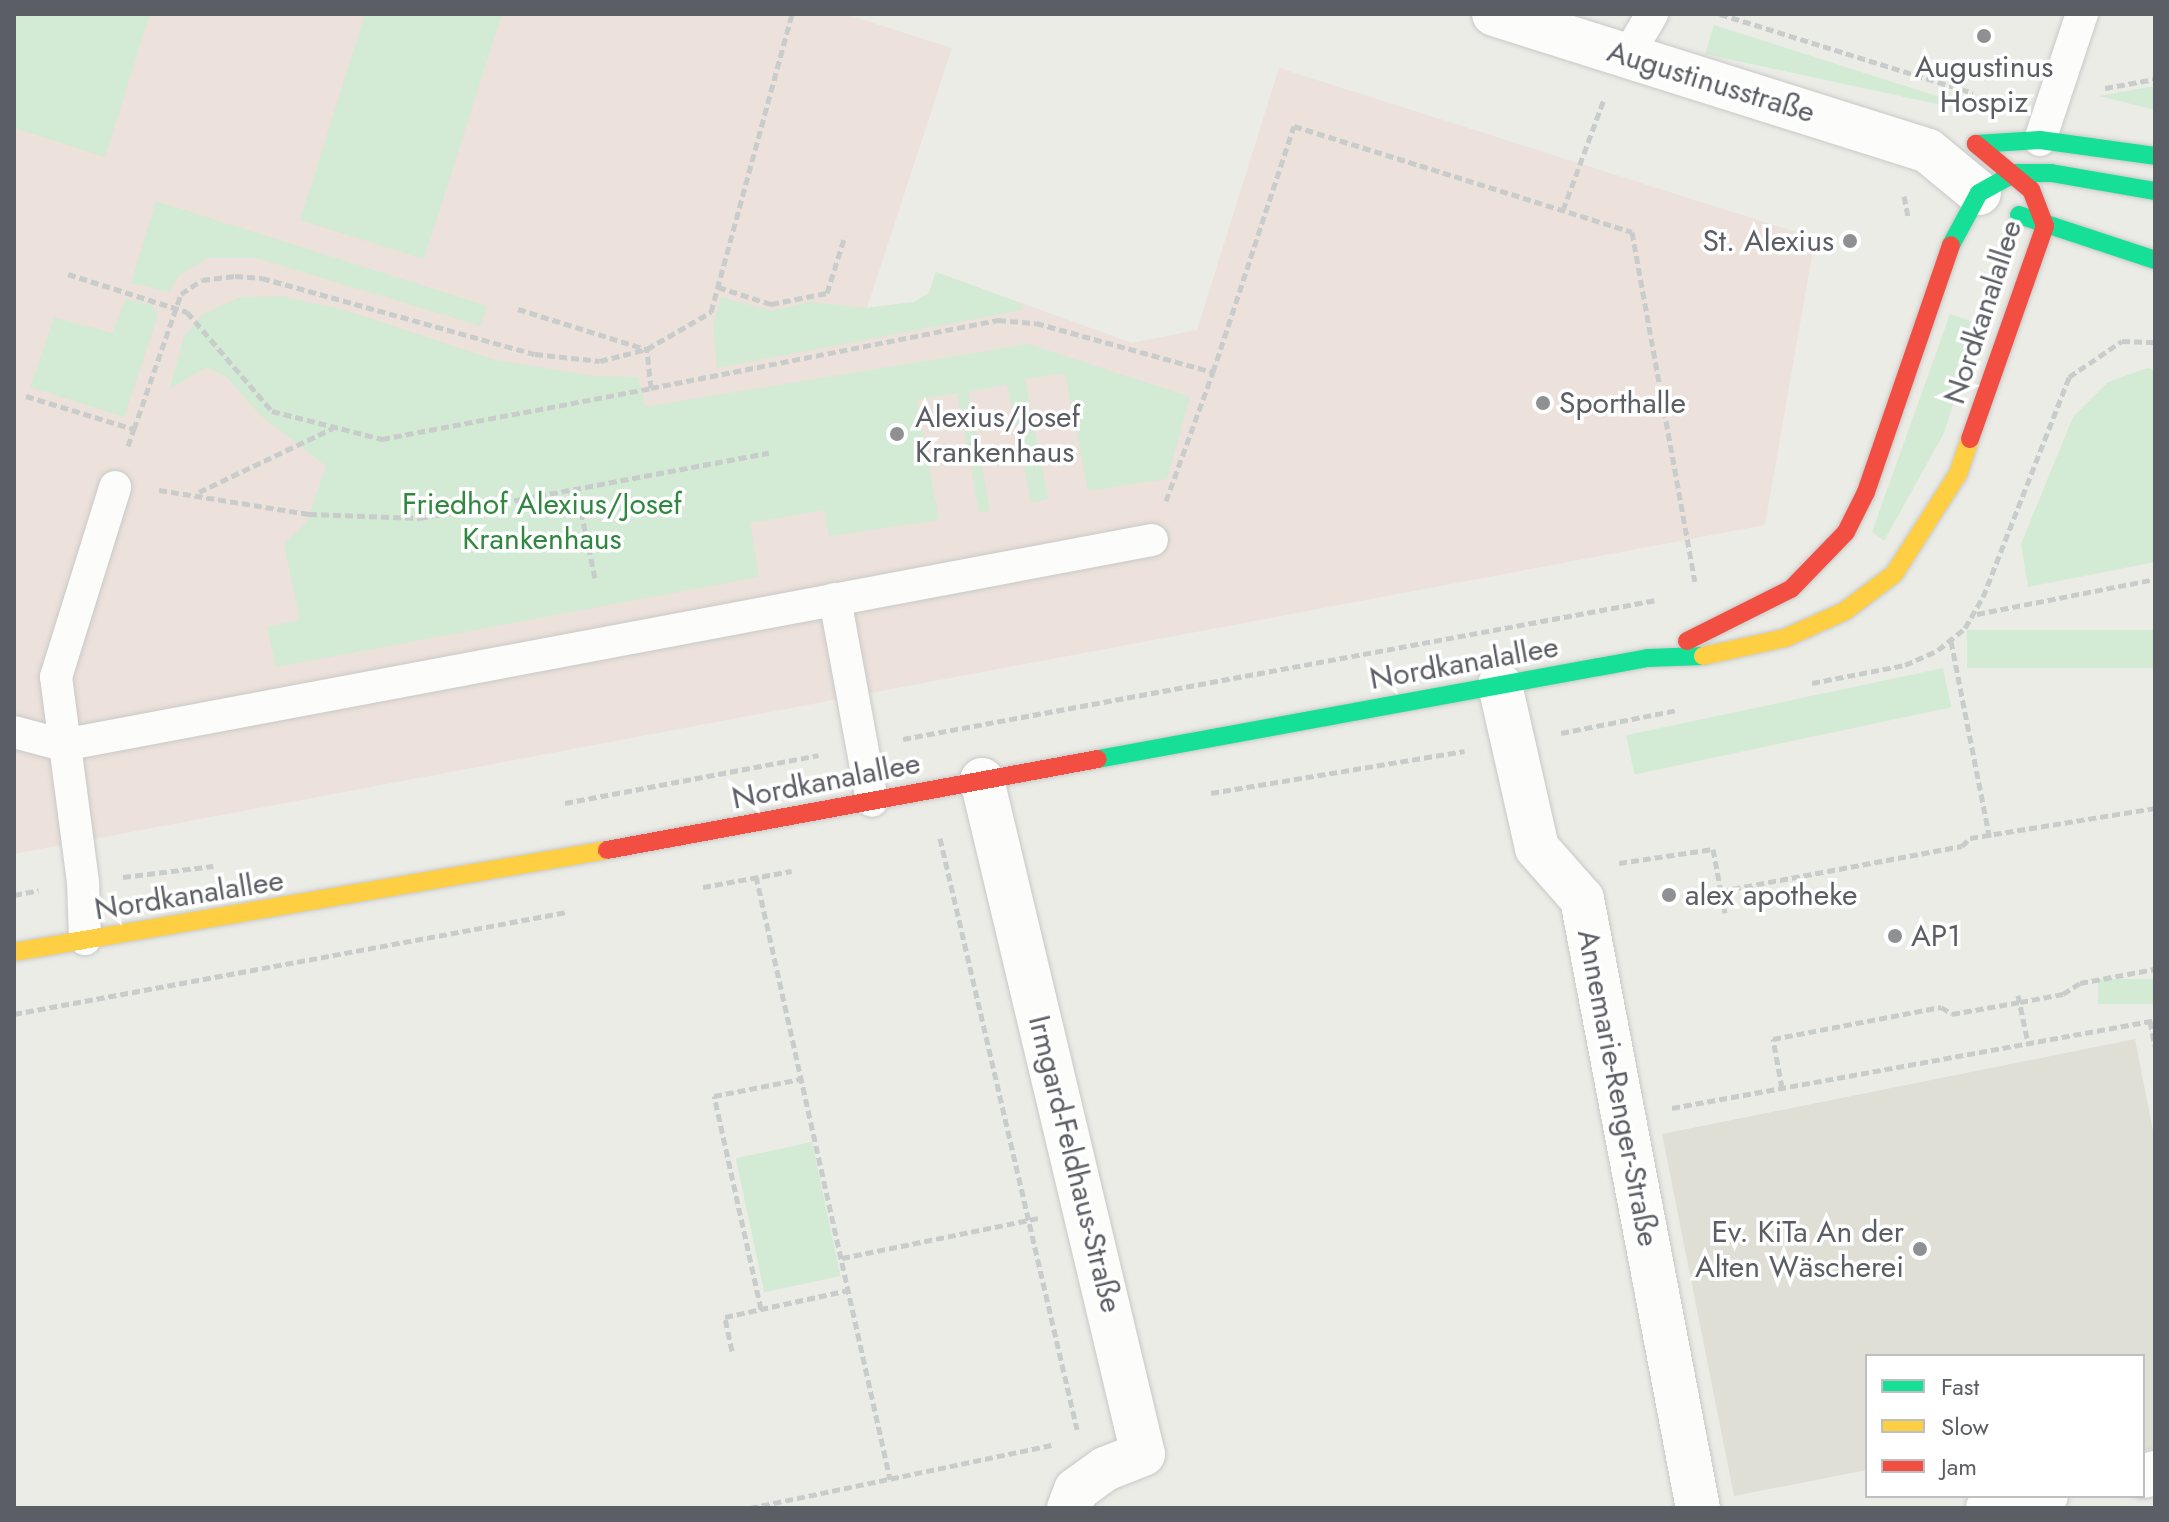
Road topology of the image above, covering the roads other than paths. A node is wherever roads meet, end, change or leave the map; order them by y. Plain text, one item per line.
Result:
1 (1494, 14) edge
2 (1652, 14) edge
3 (2082, 14) edge
4 (1627, 57) junction
5 (2040, 140) junction
6 (1976, 144) junction
7 (1928, 151) junction
8 (2155, 156) edge
9 (1997, 183) junction
10 (2155, 191) edge
11 (2045, 226) junction
12 (2155, 260) edge
13 (115, 487) road end
14 (1152, 540) road end
15 (835, 599) junction
16 (1648, 658) junction
17 (1500, 685) junction
18 (14, 732) edge
19 (63, 745) junction
20 (982, 780) junction
21 (872, 801) junction
22 (85, 939) junction
23 (14, 952) edge
24 (2036, 1498) edge
25 (1069, 1508) edge
26 (1698, 1508) edge
27 (1988, 1508) edge

1 - 4 street, Augustinusstraße
2 - 4 lane
3 - 5 lane
4 - 7 street, Augustinusstraße
5 - 6 main road
5 - 8 main road
6 - 7 street, Augustinusstraße
6 - 9 main road, Nordkanalallee
7 - 9 street, Augustinusstraße
9 - 10 main road
9 - 11 main road
9 - 11 main road, Nordkanalallee
9 - 16 main road, Nordkanalallee
11 - 12 main road
11 - 16 main road, Nordkanalallee
13 - 19 lane
14 - 15 lane
15 - 19 lane
15 - 21 lane
16 - 17 main road, Nordkanalallee
17 - 20 main road, Nordkanalallee
17 - 26 street, Annemarie-Renger-Straße
18 - 19 lane
19 - 22 lane
20 - 21 main road, Nordkanalallee
20 - 25 street, Irmgard-Feldhaus-Straße
21 - 22 main road, Nordkanalallee
22 - 23 main road, Nordkanalallee
24 - 27 street

